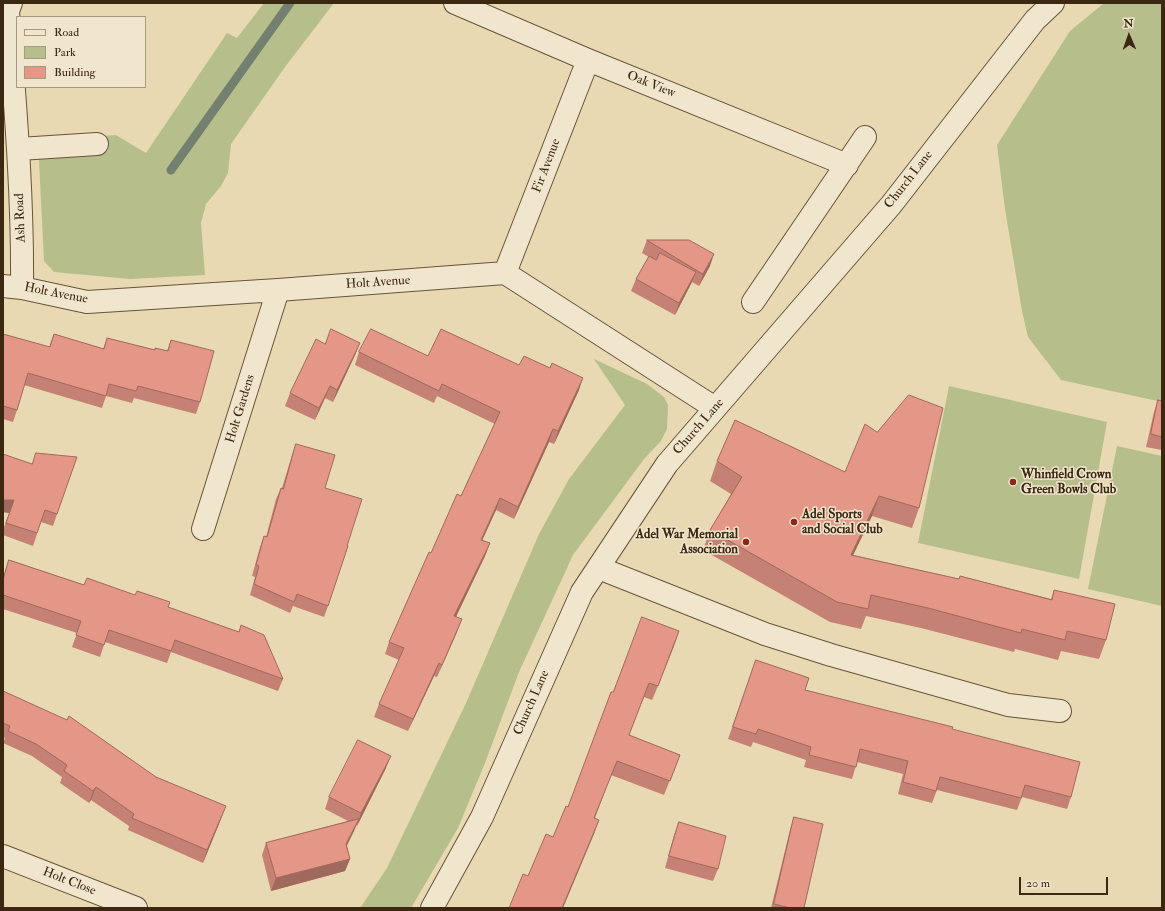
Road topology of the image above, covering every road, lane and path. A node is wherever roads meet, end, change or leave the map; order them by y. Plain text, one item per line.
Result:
1 (11, 3) edge
2 (455, 3) edge
3 (1053, 3) edge
4 (588, 60) junction
5 (865, 137) dead end
6 (97, 144) dead end
7 (19, 148) junction
8 (847, 165) junction
9 (505, 273) junction
10 (12, 287) edge
11 (278, 290) junction
12 (753, 302) dead end
13 (715, 408) junction
14 (203, 529) dead end
15 (599, 568) junction
16 (1060, 711) dead end
17 (3, 856) edge
18 (136, 908) edge
19 (432, 908) edge

1 - 7 street, Ash Road
2 - 4 street, Oak View
3 - 13 street, Church Lane
4 - 8 street, Oak View
4 - 9 street, Fir Avenue
5 - 8 street
6 - 7 street
7 - 10 street, Ash Road
8 - 12 street
9 - 11 street, Holt Avenue
9 - 13 street
10 - 11 street, Holt Avenue
11 - 14 street, Holt Gardens
13 - 15 street, Church Lane
15 - 16 street
15 - 19 street, Church Lane
17 - 18 street, Holt Close

